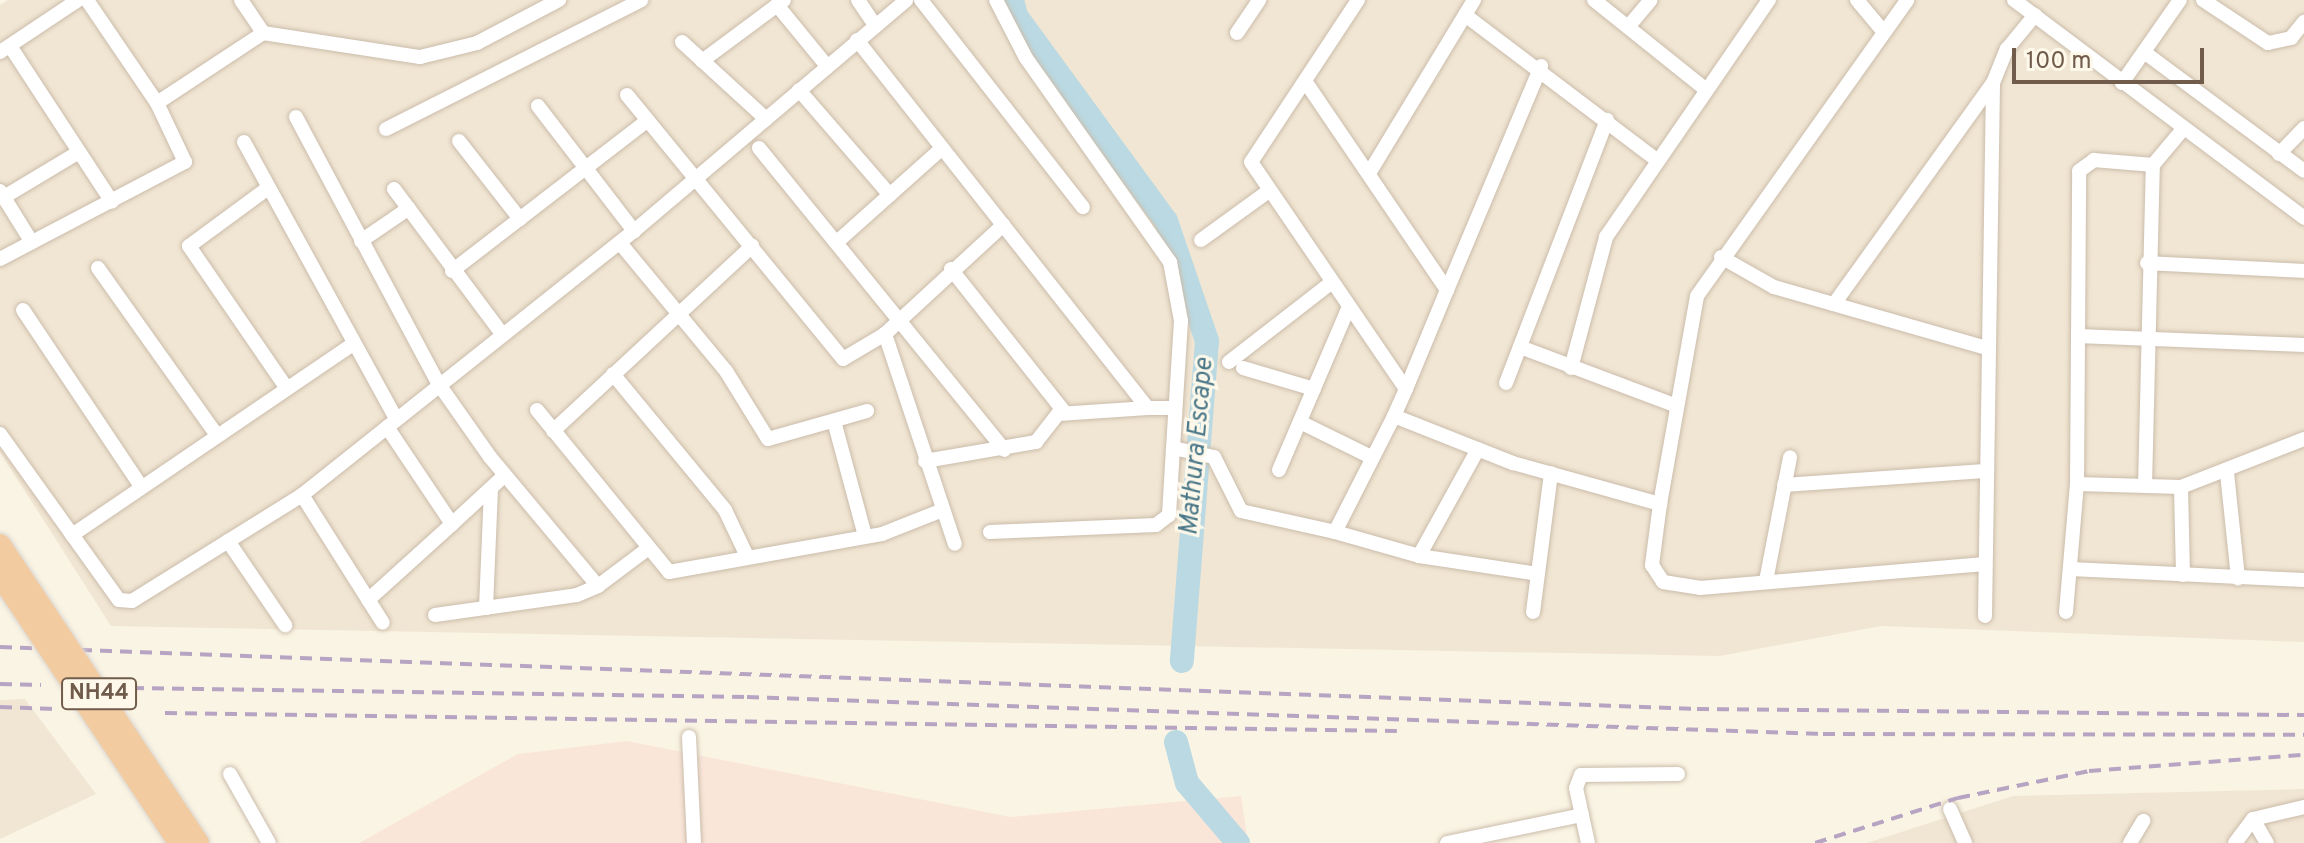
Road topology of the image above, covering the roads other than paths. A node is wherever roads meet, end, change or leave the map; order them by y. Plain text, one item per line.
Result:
1 (78, 0) edge
2 (87, 0) edge
3 (241, 0) edge
4 (559, 0) edge
5 (641, 0) edge
6 (858, 0) edge
7 (906, 0) edge
8 (921, 0) edge
9 (996, 0) edge
10 (1259, 0) edge
11 (1358, 0) edge
12 (1474, 0) edge
13 (1594, 0) edge
14 (1651, 0) edge
15 (1769, 0) edge
16 (1857, 0) edge
17 (1907, 0) edge
18 (2014, 0) edge
19 (2180, 0) edge
20 (2203, 0) edge
21 (780, 2) edge
22 (1465, 15) junction
23 (2035, 15) junction
24 (2304, 22) edge
25 (875, 25) junction
26 (1628, 27) junction
27 (1883, 31) junction
28 (263, 33) junction
29 (1237, 33) dead end
30 (857, 40) junction
31 (682, 42) dead end
32 (5, 49) edge
33 (2144, 52) junction
34 (702, 61) junction
35 (827, 66) junction
36 (1541, 66) junction
37 (1305, 81) junction
38 (1993, 83) junction
39 (2122, 83) junction
40 (1705, 89) junction
41 (799, 90) junction
42 (627, 95) dead end
43 (157, 103) junction
44 (538, 106) dead end
45 (296, 117) dead end
46 (766, 119) junction
47 (648, 120) junction
48 (1607, 120) junction
49 (2184, 128) junction
50 (2304, 128) edge
51 (386, 129) dead end
52 (459, 141) dead end
53 (244, 142) dead end
54 (759, 148) dead end
55 (941, 149) junction
56 (79, 152) junction
57 (2279, 154) junction
58 (1654, 158) junction
59 (2153, 165) junction
60 (584, 169) junction
61 (1371, 170) junction
62 (2304, 171) edge
63 (696, 177) junction
64 (268, 188) junction
65 (394, 189) dead end
66 (1266, 193) junction
67 (2, 194) edge
68 (890, 195) junction
69 (112, 202) junction
70 (1083, 207) dead end
71 (409, 208) junction
72 (2304, 218) edge
73 (520, 219) junction
74 (1003, 225) junction
75 (634, 231) junction
76 (1201, 240) dead end
77 (31, 241) junction
78 (361, 241) junction
79 (837, 242) junction
80 (620, 243) junction
81 (752, 246) junction
82 (1721, 257) junction
83 (0, 259) edge
84 (2147, 263) junction
85 (98, 268) dead end
86 (951, 269) junction
87 (452, 271) junction
88 (2304, 271) edge
89 (1332, 282) junction
90 (1447, 290) junction
91 (1834, 304) junction
92 (1349, 307) junction
93 (23, 310) dead end
94 (675, 311) junction
95 (899, 320) junction
96 (502, 334) junction
97 (885, 334) junction
98 (2078, 336) junction
99 (2148, 337) junction
100 (353, 344) junction
101 (2304, 345) edge
102 (1520, 347) junction
103 (1987, 348) junction
104 (1229, 362) dead end
105 (1243, 368) dead end
106 (1571, 368) junction
107 (613, 374) junction
108 (438, 383) junction
109 (1506, 383) dead end
110 (286, 387) junction
111 (1314, 389) junction
112 (1406, 389) junction
113 (1674, 405) junction
114 (1148, 408) junction
115 (1173, 408) junction
116 (537, 410) dead end
117 (867, 411) dead end
118 (1065, 413) junction
119 (1394, 416) junction
120 (834, 421) junction
121 (392, 422) junction
122 (1300, 422) junction
123 (553, 431) junction
124 (0, 434) edge
125 (216, 434) junction
126 (2304, 439) edge
127 (1177, 448) junction
128 (1478, 449) junction
129 (1004, 450) junction
130 (1371, 457) junction
131 (1790, 457) dead end
132 (925, 461) junction
133 (1279, 470) dead end
134 (1985, 471) junction
135 (1551, 473) junction
136 (2227, 473) junction
137 (505, 475) junction
138 (2077, 484) junction
139 (140, 485) junction
140 (1784, 485) junction
141 (2145, 486) junction
142 (2181, 487) junction
143 (491, 490) junction
144 (302, 495) junction
145 (1660, 504) junction
146 (943, 510) junction
147 (452, 524) junction
148 (990, 532) dead end
149 (1335, 532) junction
150 (72, 535) junction
151 (865, 536) junction
152 (228, 541) junction
153 (955, 544) dead end
154 (0, 545) edge
155 (646, 550) junction
156 (746, 554) junction
157 (1419, 556) junction
158 (1985, 564) junction
159 (2070, 569) junction
160 (1538, 574) junction
161 (0, 575) edge
162 (2183, 575) junction
163 (2238, 578) junction
164 (2304, 580) edge
165 (1766, 581) junction
166 (598, 586) junction
167 (368, 600) junction
168 (486, 608) junction
169 (1533, 612) dead end
170 (2066, 612) dead end
171 (435, 615) dead end
172 (1985, 616) dead end
173 (383, 623) dead end
174 (285, 625) dead end
175 (689, 737) dead end
176 (230, 774) dead end
177 (1678, 774) dead end
178 (2304, 807) edge
179 (1950, 809) dead end
180 (1582, 815) junction
181 (2253, 819) junction
182 (2143, 821) dead end
183 (180, 843) edge
184 (198, 843) edge
185 (269, 843) edge
186 (694, 843) edge
187 (1447, 843) edge
188 (1588, 843) edge
189 (1965, 843) edge
190 (2130, 843) edge
191 (2235, 843) edge
192 (2267, 843) edge

1 - 32 street
2 - 43 street
3 - 28 street
4 - 28 street
5 - 51 street
6 - 25 street
7 - 25 street
8 - 70 street
9 - 115 street
10 - 29 street
11 - 37 street
12 - 22 street
13 - 26 street
14 - 26 street
15 - 40 street
16 - 27 street
17 - 27 street
18 - 23 street
19 - 33 street
20 - 24 street
21 - 34 street
21 - 35 street
22 - 36 street
22 - 61 street
23 - 38 street
23 - 39 street
25 - 30 street
26 - 40 street
27 - 82 street
28 - 43 street
30 - 35 street
30 - 55 street
31 - 34 street
32 - 56 street
33 - 39 street
33 - 57 street
34 - 46 street
35 - 41 street
36 - 48 street
36 - 90 street
37 - 61 street
37 - 66 street
38 - 91 street
38 - 103 street
39 - 49 street
40 - 58 street
41 - 46 street
41 - 68 street
42 - 47 street
43 - 69 street
44 - 60 street
45 - 78 street
46 - 63 street
47 - 60 street
47 - 63 street
48 - 58 street
48 - 102 street
49 - 59 street
49 - 72 street
50 - 57 street
52 - 73 street
53 - 64 street
54 - 79 street
55 - 68 street
55 - 74 street
56 - 67 street
56 - 69 street
57 - 62 street
58 - 106 street
59 - 84 street
59 - 98 street
60 - 73 street
60 - 75 street
61 - 90 street
63 - 75 street
63 - 81 street
64 - 100 street
64 - 110 street
65 - 71 street
66 - 76 street
66 - 89 street
67 - 77 street
68 - 79 street
69 - 77 street
71 - 78 street
71 - 87 street
73 - 87 street
74 - 86 street
74 - 114 street
75 - 80 street
77 - 83 street
78 - 108 street
79 - 95 street
80 - 94 street
80 - 96 street
81 - 94 street
81 - 97 street
82 - 91 street
82 - 113 street
84 - 88 street
84 - 99 street
85 - 125 street
86 - 95 street
86 - 118 street
87 - 96 street
89 - 92 street
89 - 104 street
90 - 112 street
91 - 103 street
92 - 111 street
92 - 112 street
93 - 139 street
94 - 107 street
94 - 120 street
95 - 97 street
95 - 129 street
96 - 108 street
97 - 132 street
98 - 99 street
98 - 138 street
99 - 101 street
99 - 141 street
100 - 110 street
100 - 121 street
102 - 106 street
102 - 109 street
103 - 134 street
105 - 111 street
106 - 113 street
107 - 123 street
107 - 156 street
108 - 121 street
108 - 137 street
110 - 125 street
111 - 122 street
112 - 119 street
113 - 145 street
114 - 115 street
114 - 118 street
115 - 127 street
116 - 123 street
117 - 120 street
118 - 129 street
119 - 128 street
119 - 130 street
120 - 151 street
121 - 144 street
121 - 147 street
122 - 130 street
122 - 133 street
123 - 155 street
124 - 150 street
125 - 139 street
126 - 136 street
127 - 148 street
127 - 149 street
128 - 135 street
128 - 157 street
129 - 132 street
130 - 149 street
131 - 140 street
132 - 146 street
134 - 140 street
134 - 158 street
135 - 145 street
135 - 160 street
136 - 142 street
136 - 163 street
137 - 143 street
137 - 166 street
138 - 141 street
138 - 159 street
139 - 150 street
140 - 165 street
141 - 142 street
142 - 162 street
143 - 147 street
143 - 168 street
144 - 152 street
144 - 167 street
145 - 165 street
146 - 151 street
146 - 153 street
147 - 167 street
149 - 157 street
150 - 152 street
151 - 156 street
152 - 174 street
154 - 184 highway, NH44, bridge
155 - 156 street
155 - 166 street
157 - 160 street
158 - 165 street
158 - 172 street
159 - 162 street
159 - 170 street
160 - 169 street
161 - 183 highway, NH44, bridge
162 - 163 street
163 - 164 street
166 - 168 street
167 - 173 street
168 - 171 street
175 - 186 street
176 - 185 street
177 - 180 street
178 - 181 street
179 - 189 street
180 - 187 street
180 - 188 street
181 - 191 street
181 - 192 street
182 - 190 street

